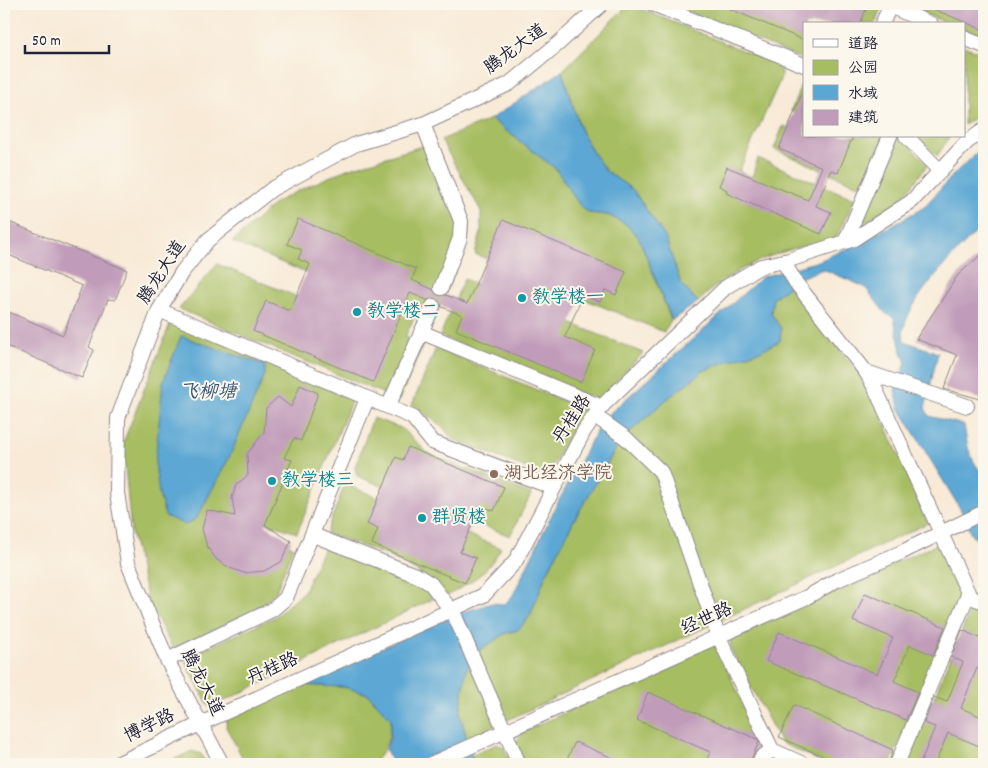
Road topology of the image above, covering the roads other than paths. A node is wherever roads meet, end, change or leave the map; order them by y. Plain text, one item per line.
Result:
1 (602, 4) edge
2 (653, 4) edge
3 (890, 5) edge
4 (883, 22) edge
5 (927, 22) edge
6 (966, 39) edge
7 (984, 46) edge
8 (803, 65) edge
9 (423, 124) junction
10 (984, 130) edge
11 (889, 138) edge
12 (908, 138) edge
13 (940, 171) junction
14 (845, 242) junction
15 (783, 262) junction
16 (441, 288) tunnel mouth
17 (433, 306) tunnel mouth
18 (159, 310) junction
19 (421, 332) junction
20 (866, 372) junction
21 (367, 399) junction
22 (966, 406) dead end
23 (388, 408) junction
24 (599, 414) junction
25 (554, 488) junction
26 (984, 512) edge
27 (941, 534) junction
28 (313, 535) junction
29 (970, 597) junction
30 (984, 602) edge
31 (452, 612) junction
32 (718, 635) junction
33 (168, 660) junction
34 (200, 724) junction
35 (503, 732) junction
36 (772, 750) junction
37 (117, 764) edge
38 (222, 764) edge
39 (431, 764) edge
40 (518, 764) edge
41 (759, 764) edge
42 (803, 764) edge
43 (896, 764) edge

1 - 9 street, 腾龙大道
2 - 8 street
3 - 4 street
3 - 5 street
6 - 7 street
9 - 16 street
9 - 18 street, 腾龙大道
10 - 13 street, 丹桂路
11 - 14 street
12 - 13 street
13 - 14 street, 丹桂路
14 - 15 street, 丹桂路
15 - 20 street
15 - 24 street, 丹桂路
17 - 19 street
18 - 21 street
18 - 33 street, 腾龙大道
19 - 23 street
19 - 24 street
20 - 22 street
20 - 27 street
21 - 23 street
21 - 28 street
23 - 25 street
24 - 25 street, 丹桂路
24 - 32 street
25 - 31 street, 丹桂路
26 - 27 street, 经世路
27 - 29 street
27 - 32 street, 经世路
28 - 31 street
28 - 33 street
29 - 30 street
29 - 43 street
31 - 34 street, 丹桂路
31 - 35 street
32 - 35 street, 经世路
32 - 36 street
33 - 34 street, 腾龙大道
34 - 37 street, 博学路
34 - 38 street, 腾龙大道
35 - 39 street, 经世路
35 - 40 street
36 - 41 street
36 - 42 street

